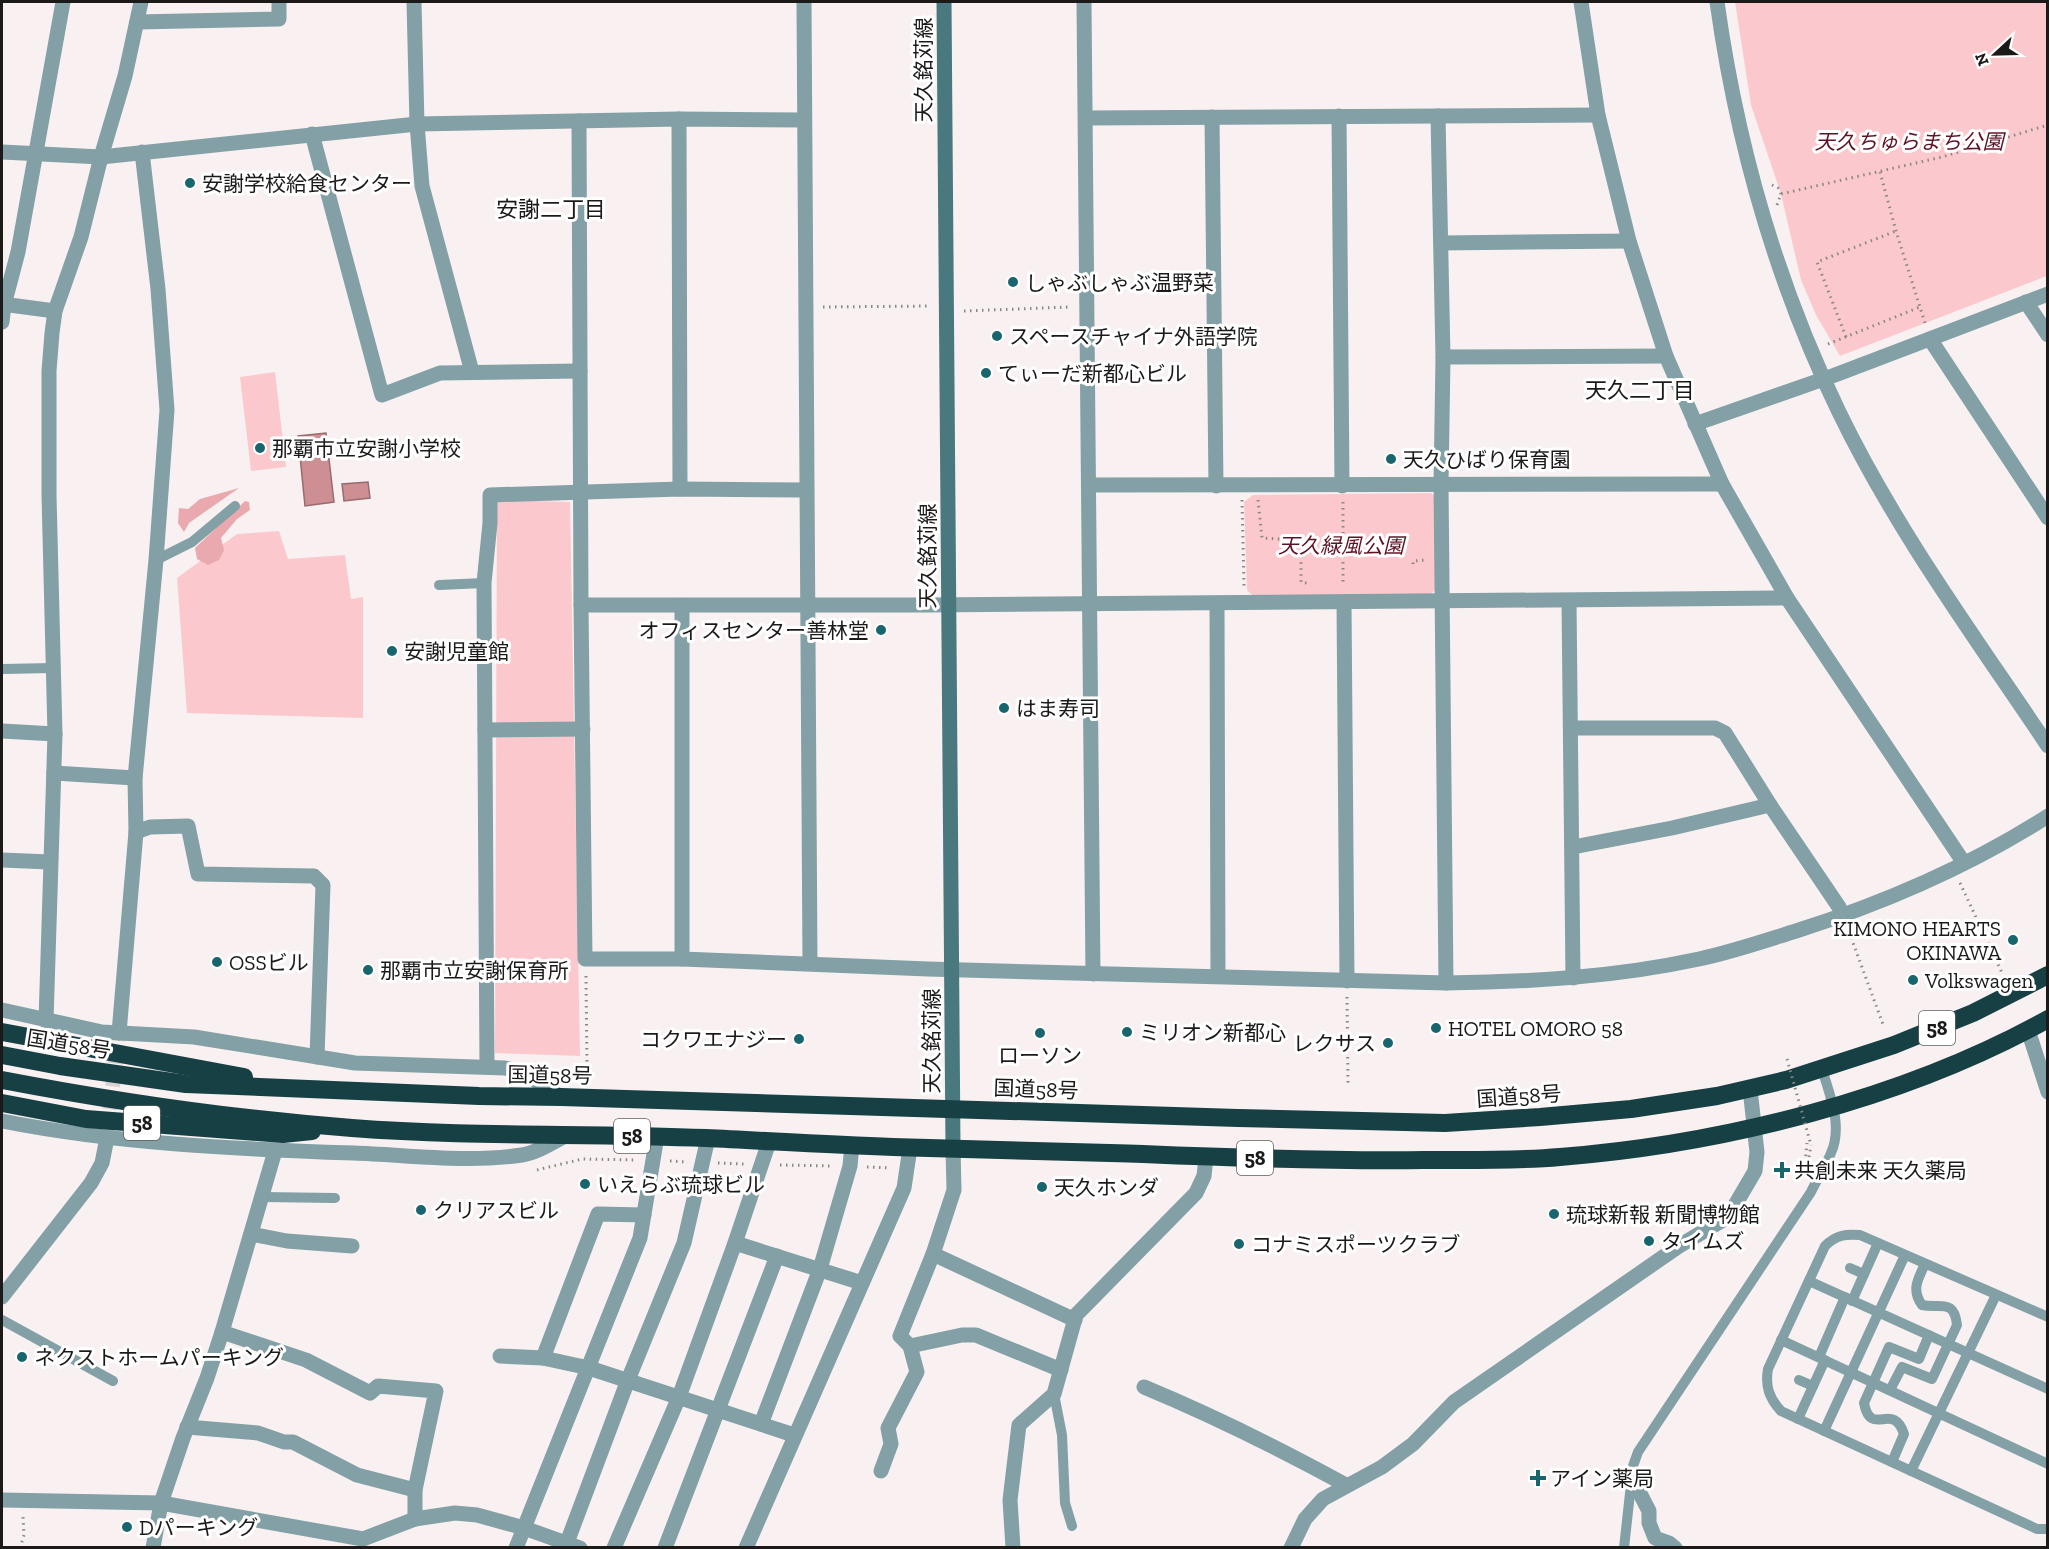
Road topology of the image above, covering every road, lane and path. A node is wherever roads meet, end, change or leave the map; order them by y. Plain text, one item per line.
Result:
1 (63, 2) edge
2 (139, 2) edge
3 (279, 2) edge
4 (414, 2) edge
5 (804, 2) edge
6 (944, 2) edge
7 (1084, 2) edge
8 (1581, 2) edge
9 (1718, 2) edge
10 (137, 22) junction
11 (1598, 115) junction
12 (1339, 116) junction
13 (1438, 116) junction
14 (1212, 117) junction
15 (1086, 118) junction
16 (679, 119) junction
17 (804, 120) junction
18 (579, 121) junction
19 (417, 124) junction
20 (2048, 125) edge
21 (312, 134) junction
22 (2, 152) edge
23 (142, 152) junction
24 (35, 155) junction
25 (101, 157) junction
26 (1880, 172) junction
27 (1767, 186) dead end
28 (1781, 194) junction
29 (1773, 207) dead end
30 (1896, 231) junction
31 (1629, 241) junction
32 (1441, 243) junction
33 (2048, 294) edge
34 (2026, 302) junction
35 (3, 304) edge
36 (929, 306) dead end
37 (1087, 306) junction
38 (805, 307) junction
39 (1920, 307) junction
40 (55, 311) junction
41 (964, 311) dead end
42 (2, 322) edge
43 (1928, 333) junction
44 (2048, 335) edge
45 (1846, 337) junction
46 (1823, 346) dead end
47 (1666, 356) junction
48 (1443, 357) junction
49 (580, 371) junction
50 (472, 372) junction
51 (1824, 378) junction
52 (1695, 424) junction
53 (1722, 484) junction
54 (1089, 485) junction
55 (1441, 485) junction
56 (1216, 486) junction
57 (1342, 486) junction
58 (680, 489) junction
59 (806, 490) junction
60 (581, 491) junction
61 (1258, 500) junction
62 (1269, 500) dead end
63 (236, 506) dead end
64 (2048, 518) edge
65 (156, 560) junction
66 (1429, 560) dead end
67 (1413, 564) dead end
68 (484, 583) junction
69 (1312, 584) dead end
70 (439, 585) dead end
71 (1787, 598) junction
72 (1443, 601) junction
73 (1569, 601) junction
74 (1344, 602) junction
75 (1217, 603) junction
76 (1244, 603) junction
77 (1089, 604) junction
78 (581, 605) junction
79 (948, 605) junction
80 (682, 606) junction
81 (808, 606) junction
82 (2, 669) edge
83 (53, 669) junction
84 (1572, 728) junction
85 (583, 729) junction
86 (485, 730) junction
87 (2, 731) edge
88 (55, 734) junction
89 (2048, 746) edge
90 (54, 774) junction
91 (135, 778) junction
92 (1770, 805) junction
93 (2048, 816) edge
94 (136, 832) junction
95 (1573, 847) junction
96 (2, 860) edge
97 (50, 862) junction
98 (1958, 866) junction
99 (1843, 916) junction
100 (585, 959) junction
101 (682, 959) junction
102 (810, 963) junction
103 (952, 969) junction
104 (2002, 973) dead end
105 (1093, 974) junction
106 (2048, 975) edge
107 (1218, 976) junction
108 (1573, 978) junction
109 (1347, 981) junction
110 (1446, 984) junction
111 (2, 1010) edge
112 (2048, 1019) edge
113 (46, 1021) junction
114 (1884, 1027) dead end
115 (2028, 1030) junction
116 (2, 1032) edge
117 (119, 1033) junction
118 (2, 1055) edge
119 (317, 1057) junction
120 (1787, 1059) dead end
121 (487, 1067) junction
122 (1822, 1069) junction
123 (587, 1071) dead end
124 (2, 1080) edge
125 (1348, 1084) dead end
126 (1750, 1089) junction
127 (335, 1090) junction
128 (2048, 1092) edge
129 (561, 1097) junction
130 (2, 1103) edge
131 (1833, 1106) junction
132 (952, 1109) junction
133 (2, 1121) edge
134 (1755, 1127) junction
135 (353, 1128) junction
136 (567, 1135) junction
137 (657, 1136) junction
138 (107, 1138) junction
139 (708, 1138) junction
140 (769, 1142) junction
141 (1809, 1144) junction
142 (852, 1145) junction
143 (910, 1148) junction
144 (953, 1148) junction
145 (275, 1151) junction
146 (1206, 1157) junction
147 (262, 1197) junction
148 (335, 1198) dead end
149 (644, 1215) junction
150 (251, 1234) junction
151 (735, 1243) junction
152 (1878, 1244) junction
153 (352, 1246) dead end
154 (933, 1254) junction
155 (1905, 1255) junction
156 (777, 1256) junction
157 (1925, 1264) junction
158 (1851, 1268) dead end
159 (820, 1269) junction
160 (1864, 1274) junction
161 (1809, 1281) junction
162 (862, 1282) junction
163 (1996, 1295) junction
164 (2, 1297) edge
165 (1849, 1299) junction
166 (1879, 1313) junction
167 (2048, 1317) edge
168 (2, 1320) edge
169 (1075, 1320) junction
170 (222, 1332) junction
171 (1929, 1335) junction
172 (1781, 1340) junction
173 (1948, 1344) junction
174 (910, 1346) junction
175 (1969, 1353) junction
176 (500, 1356) dead end
177 (543, 1358) junction
178 (1822, 1359) junction
179 (589, 1368) junction
180 (1060, 1370) junction
181 (1852, 1372) junction
182 (628, 1380) junction
183 (1799, 1380) dead end
184 (113, 1381) dead end
185 (1873, 1382) junction
186 (1813, 1386) junction
187 (1144, 1387) dead end
188 (2048, 1389) edge
189 (1890, 1390) junction
190 (1054, 1394) junction
191 (679, 1397) junction
192 (716, 1410) junction
193 (1940, 1414) junction
194 (1798, 1419) junction
195 (761, 1424) junction
196 (187, 1427) junction
197 (1824, 1431) junction
198 (794, 1435) junction
199 (1892, 1462) junction
200 (2048, 1464) edge
201 (881, 1471) dead end
202 (1911, 1471) junction
203 (1632, 1478) junction
204 (1346, 1485) junction
205 (415, 1490) junction
206 (2, 1500) edge
207 (21, 1500) junction
208 (161, 1503) junction
209 (415, 1519) junction
210 (1072, 1526) dead end
211 (524, 1528) junction
212 (2048, 1529) edge
213 (363, 1543) edge
214 (570, 1546) edge
215 (20, 1548) edge
216 (153, 1548) edge
217 (516, 1548) edge
218 (614, 1548) edge
219 (665, 1548) edge
220 (746, 1548) edge
221 (1013, 1548) edge
222 (1291, 1548) edge
223 (1624, 1548) edge
224 (1675, 1548) edge

1 - 24 street
2 - 10 street
3 - 10 street
4 - 19 street
5 - 17 street
6 - 79 street, 天久銘苅線
7 - 15 street
8 - 11 street
9 - 51 street
10 - 25 street
11 - 13 street
11 - 31 street
12 - 13 street
12 - 14 street
12 - 57 street
13 - 32 street
14 - 15 street
14 - 56 street
15 - 37 street
16 - 17 street
16 - 18 street
16 - 58 street
17 - 38 street
18 - 19 street
18 - 49 street
19 - 21 street
19 - 50 street
20 - 26 path
21 - 23 street
21 - 50 street
22 - 24 street
23 - 25 street
23 - 65 street
24 - 25 street
24 - 35 street
25 - 40 street
26 - 28 path
26 - 30 path
27 - 28 path
28 - 29 path
30 - 39 path
30 - 45 path
31 - 32 street
31 - 47 street
32 - 48 street
33 - 34 street
34 - 43 street
34 - 44 street
35 - 40 street
35 - 42 street
36 - 38 path
37 - 41 path
37 - 54 street
38 - 59 street
39 - 43 path
39 - 45 path
40 - 83 street
43 - 51 street
43 - 64 street
45 - 46 path
47 - 48 street
47 - 52 street
48 - 55 street
49 - 50 street
49 - 60 street
51 - 52 street
51 - 89 street
52 - 53 street
53 - 55 street
53 - 71 street
54 - 56 street
54 - 77 street
55 - 57 street
55 - 72 street
56 - 57 street
57 - 74 path
58 - 59 street
58 - 60 street
59 - 81 street
60 - 68 street
60 - 78 street
61 - 62 path
61 - 69 path
61 - 76 path
63 - 65 lane
65 - 91 street
66 - 67 path
68 - 70 lane
68 - 86 street
71 - 73 street
71 - 98 street
72 - 73 street
72 - 74 street
72 - 110 street
73 - 84 street
74 - 76 street
74 - 109 street
75 - 76 street
75 - 77 street
75 - 107 street
77 - 79 street
77 - 105 street
78 - 80 street
78 - 85 street
79 - 81 street
79 - 103 street, 天久銘苅線
80 - 81 street
80 - 101 street
81 - 102 street
82 - 83 lane
83 - 88 street
84 - 92 street
84 - 95 street
85 - 86 street
85 - 100 street
86 - 121 street
87 - 88 street
88 - 90 street
90 - 91 street
90 - 97 street
91 - 94 street
92 - 95 street
92 - 99 street
93 - 98 street
94 - 117 street
94 - 119 street
95 - 108 street
96 - 97 street
97 - 113 street
98 - 99 street
98 - 104 path
99 - 108 street
99 - 114 path
100 - 101 street
100 - 123 path
101 - 102 street
102 - 103 street
103 - 105 street
103 - 132 street, 天久銘苅線
105 - 107 street
106 - 122 highway, 国道58号 / 58
107 - 109 street
108 - 110 street
109 - 110 street
109 - 125 path
111 - 113 street
112 - 115 highway, 58
113 - 117 street
115 - 128 street
115 - 131 highway, 58
116 - 127 highway, 58
117 - 119 street
118 - 127 highway, 国道58号 / 58
119 - 121 street
120 - 141 path, bridge
121 - 129 street
122 - 126 highway, 国道58号 / 58
122 - 131 lane
124 - 135 highway, 58
126 - 132 highway, 国道58号 / 58
126 - 134 street
127 - 129 highway, 国道58号 / 58
129 - 132 highway, 国道58号 / 58
130 - 135 highway, 58
131 - 134 highway, 58
131 - 203 lane
132 - 144 street, 天久銘苅線
133 - 138 street
134 - 146 highway, 58
134 - 204 street
135 - 136 highway, 58
136 - 137 highway, 58
136 - 145 street
137 - 139 highway, 58
137 - 149 street
138 - 145 street
138 - 164 street
139 - 140 highway, 58
139 - 182 street
140 - 142 highway, 58
140 - 151 street
141 - 141 path
142 - 143 highway, 58
142 - 159 street
143 - 144 highway, 58
143 - 162 street
144 - 146 highway, 58
144 - 154 street
145 - 147 street
146 - 169 street
147 - 148 lane
147 - 150 street
149 - 177 street
149 - 179 street
150 - 153 street
150 - 170 street
151 - 156 street
151 - 191 street
152 - 155 lane
152 - 160 lane
152 - 161 lane
154 - 169 street
154 - 174 street
155 - 157 lane
155 - 166 lane
156 - 159 street
156 - 192 street
157 - 163 lane
157 - 173 lane
158 - 160 lane
159 - 162 street
159 - 195 street
160 - 165 lane
161 - 165 lane
161 - 172 lane
162 - 198 street
163 - 167 lane
163 - 175 lane
165 - 166 lane
165 - 178 lane
166 - 171 lane
166 - 181 lane
168 - 184 lane
169 - 180 street
170 - 196 street
170 - 205 street
171 - 173 lane
171 - 185 lane
172 - 178 lane
172 - 194 lane
173 - 175 lane
173 - 189 lane
174 - 180 street
174 - 201 street
175 - 188 lane
175 - 193 lane
176 - 177 street
177 - 179 street
178 - 181 lane
178 - 186 lane
179 - 182 street
179 - 211 street
180 - 190 street
181 - 185 lane
181 - 197 lane
182 - 191 street
182 - 214 street
183 - 186 lane
185 - 189 lane
185 - 199 lane
186 - 194 lane
187 - 204 street
189 - 193 lane
190 - 210 lane
190 - 221 street
191 - 192 street
191 - 218 street
192 - 195 street
192 - 219 street
193 - 200 lane
193 - 202 lane
194 - 197 lane
195 - 198 street
196 - 205 street
196 - 208 street
197 - 199 lane
198 - 220 street
199 - 202 lane
202 - 212 lane
203 - 223 lane
203 - 224 street
204 - 222 street
205 - 209 street
206 - 207 street
207 - 208 street
207 - 215 path
208 - 213 street
208 - 216 street
209 - 211 street
209 - 213 street
211 - 214 street
211 - 217 street

